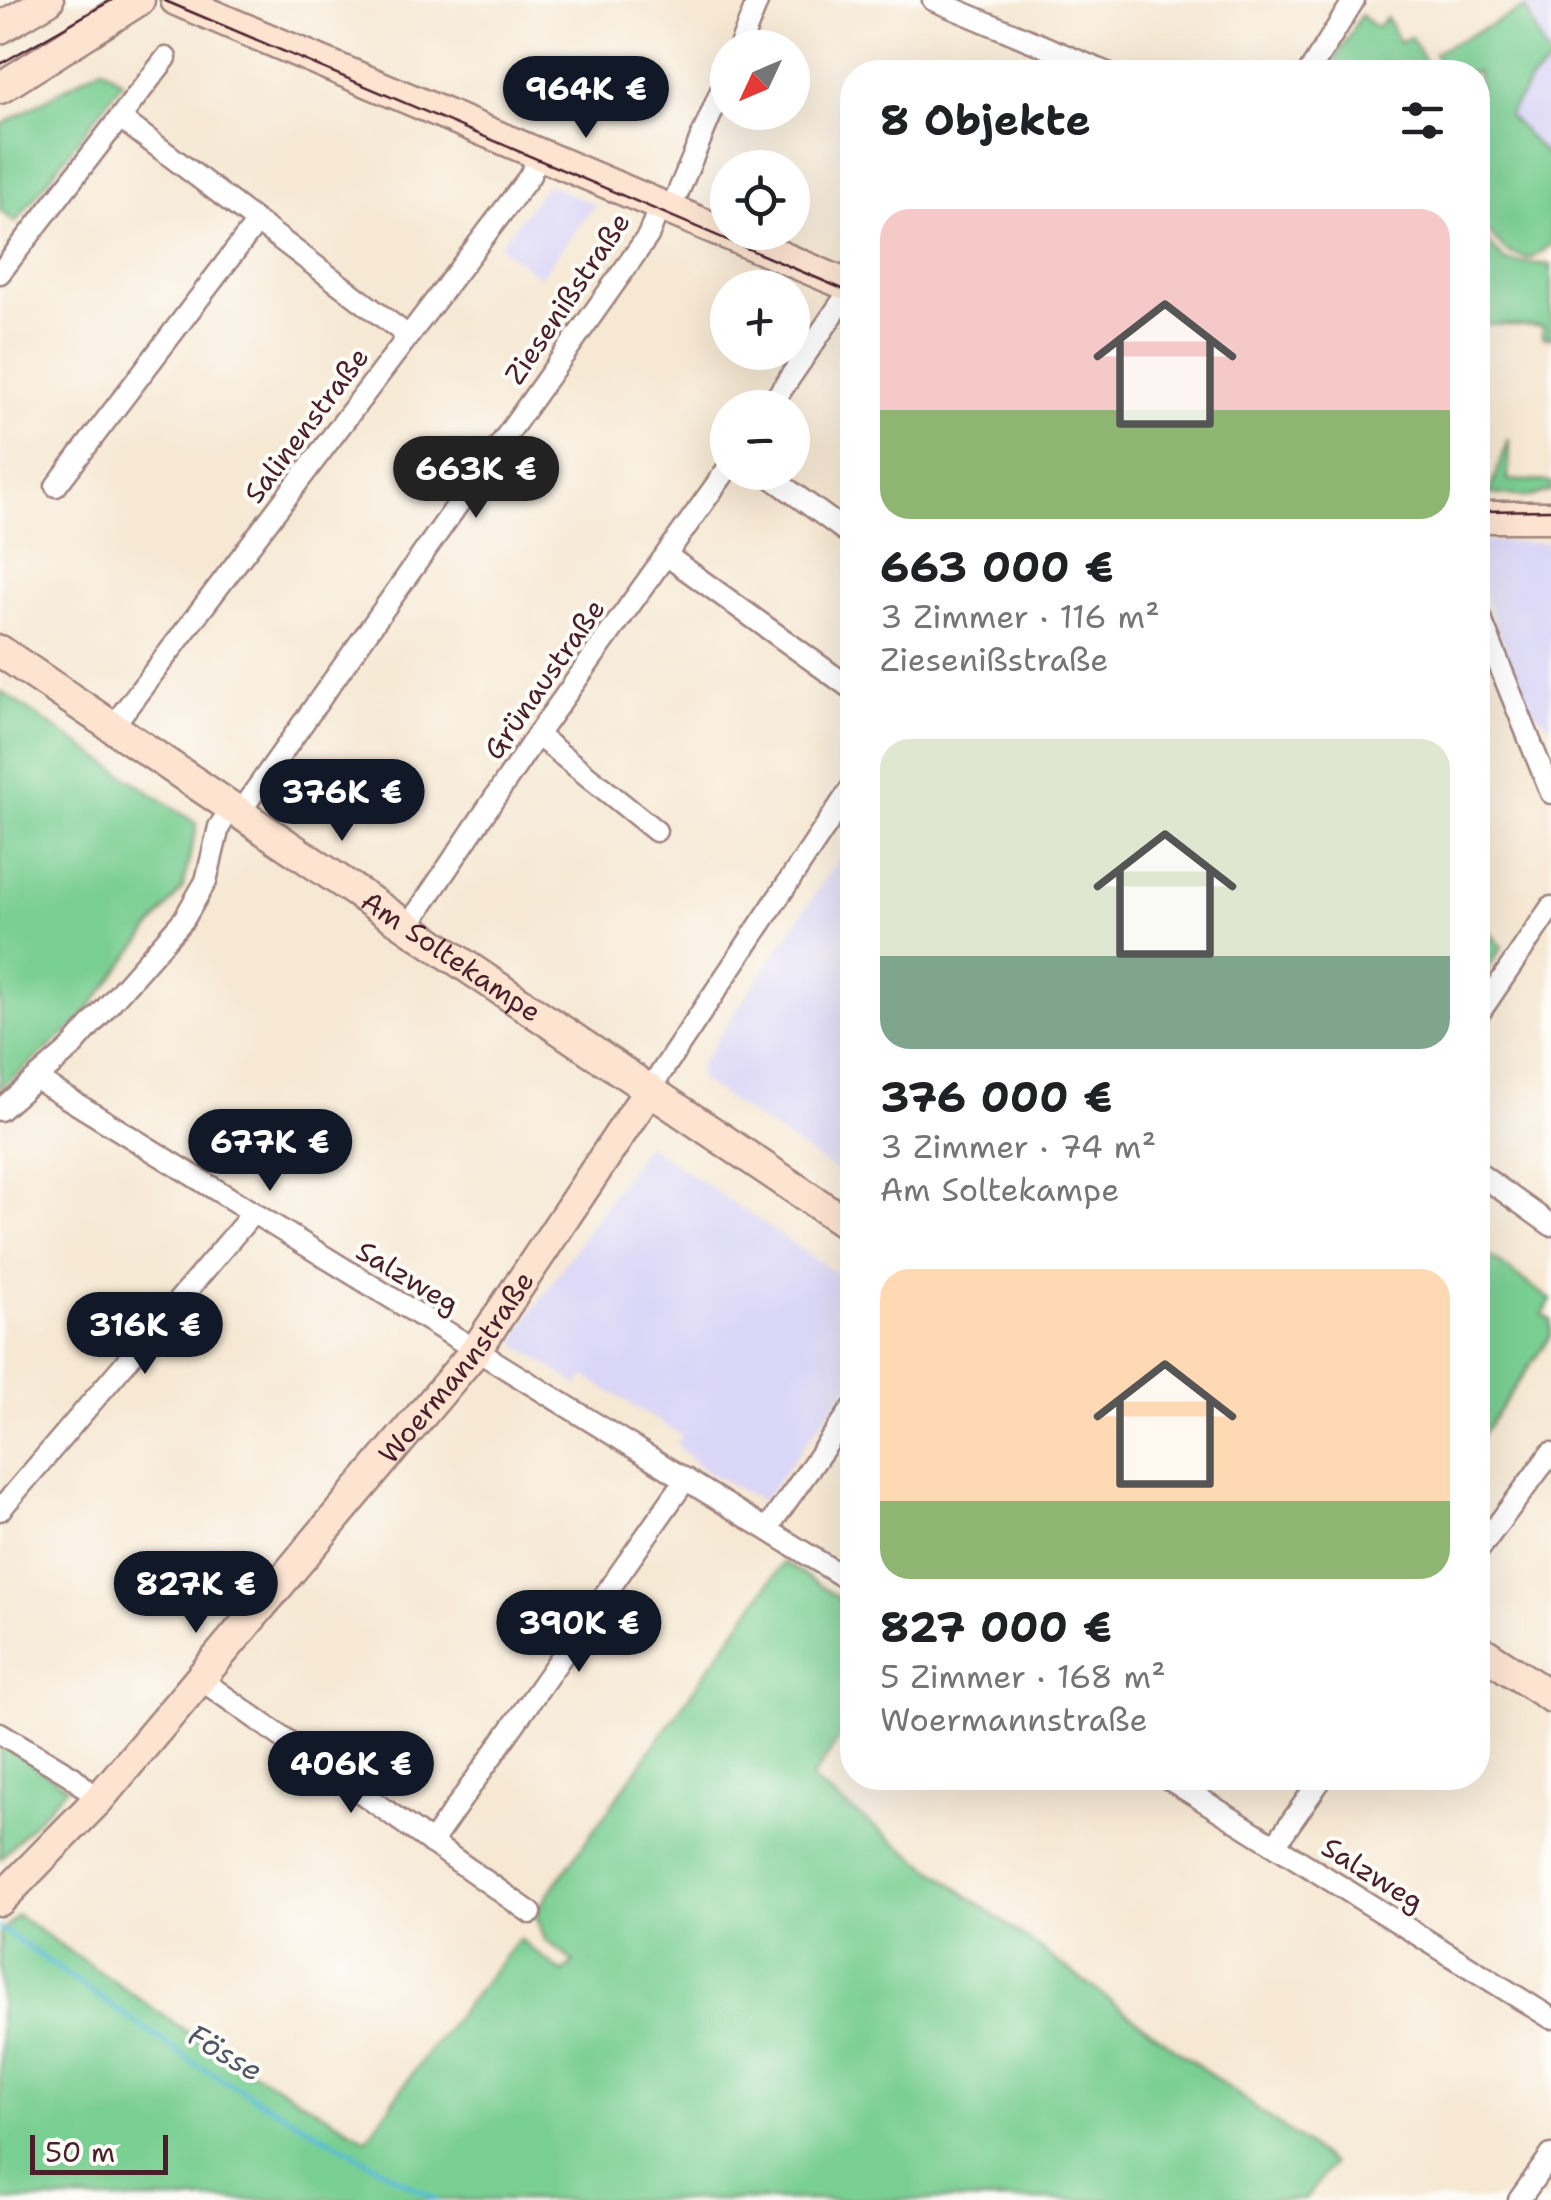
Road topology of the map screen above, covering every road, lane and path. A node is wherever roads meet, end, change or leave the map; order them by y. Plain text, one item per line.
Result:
1 (48, 0) edge
2 (139, 0) edge
3 (176, 0) edge
4 (758, 0) edge
5 (933, 0) edge
6 (1354, 0) edge
7 (0, 28) edge
8 (746, 30) edge
9 (166, 58) dead end
10 (1076, 60) edge
11 (1316, 60) edge
12 (0, 88) edge
13 (710, 112) edge
14 (120, 118) junction
15 (540, 154) junction
16 (665, 207) junction
17 (257, 222) junction
18 (0, 272) edge
19 (840, 282) edge
20 (840, 304) edge
21 (408, 336) junction
22 (781, 390) edge
23 (56, 486) dead end
24 (712, 490) edge
25 (789, 490) edge
26 (1551, 517) edge
27 (1490, 518) edge
28 (840, 527) edge
29 (666, 555) junction
30 (1490, 642) edge
31 (0, 651) edge
32 (840, 680) edge
33 (113, 726) junction
34 (537, 735) junction
35 (1551, 794) edge
36 (840, 805) edge
37 (236, 809) junction
38 (656, 831) dead end
39 (1551, 907) edge
40 (409, 925) junction
41 (1490, 997) edge
42 (38, 1080) junction
43 (650, 1089) junction
44 (0, 1110) edge
45 (1490, 1182) edge
46 (252, 1212) junction
47 (840, 1219) edge
48 (1551, 1226) edge
49 (476, 1350) junction
50 (840, 1426) edge
51 (1551, 1453) edge
52 (686, 1480) junction
53 (0, 1510) edge
54 (767, 1529) junction
55 (1490, 1535) edge
56 (840, 1575) edge
57 (1490, 1657) edge
58 (200, 1678) junction
59 (1551, 1697) edge
60 (0, 1733) edge
61 (1186, 1790) edge
62 (1314, 1790) edge
63 (98, 1800) junction
64 (431, 1843) junction
65 (1275, 1845) junction
66 (0, 1900) edge
67 (531, 1912) dead end
68 (1551, 2018) edge
69 (1551, 2156) edge
70 (1518, 2200) edge

1 - 7 street
2 - 12 street
3 - 15 street
4 - 8 street
5 - 10 street
6 - 11 street
9 - 14 street
13 - 16 street, Ziesenißstraße
14 - 17 street
14 - 18 street
15 - 16 street
15 - 21 street, Salinenstraße
16 - 19 street
16 - 37 street, Ziesenißstraße
17 - 21 street
17 - 23 street
20 - 22 street
21 - 33 street, Salinenstraße
24 - 29 street, Grünaustraße
25 - 28 street
26 - 27 street
29 - 32 street
29 - 34 street, Grünaustraße
30 - 35 street
31 - 33 street, Am Soltekampe
33 - 37 street, Am Soltekampe
34 - 38 street
34 - 40 street, Grünaustraße
36 - 43 street, Woermannstraße
37 - 40 street, Am Soltekampe
37 - 42 street, Ziesenißstraße
39 - 41 street
40 - 43 street, Am Soltekampe
42 - 44 street, Ziesenißstraße
42 - 46 street, Salzweg
43 - 47 street, Am Soltekampe
43 - 49 street, Woermannstraße
45 - 48 street
46 - 49 street, Salzweg
46 - 53 street
49 - 52 street, Salzweg
49 - 58 street, Woermannstraße
50 - 54 street
51 - 55 street
52 - 54 street, Salzweg
52 - 64 street
54 - 56 street, Salzweg
57 - 59 street
58 - 63 street, Woermannstraße
58 - 64 street
60 - 63 street
61 - 65 street, Salzweg
62 - 65 street
63 - 66 street, Woermannstraße
64 - 67 street
65 - 68 street, Salzweg
69 - 70 street

